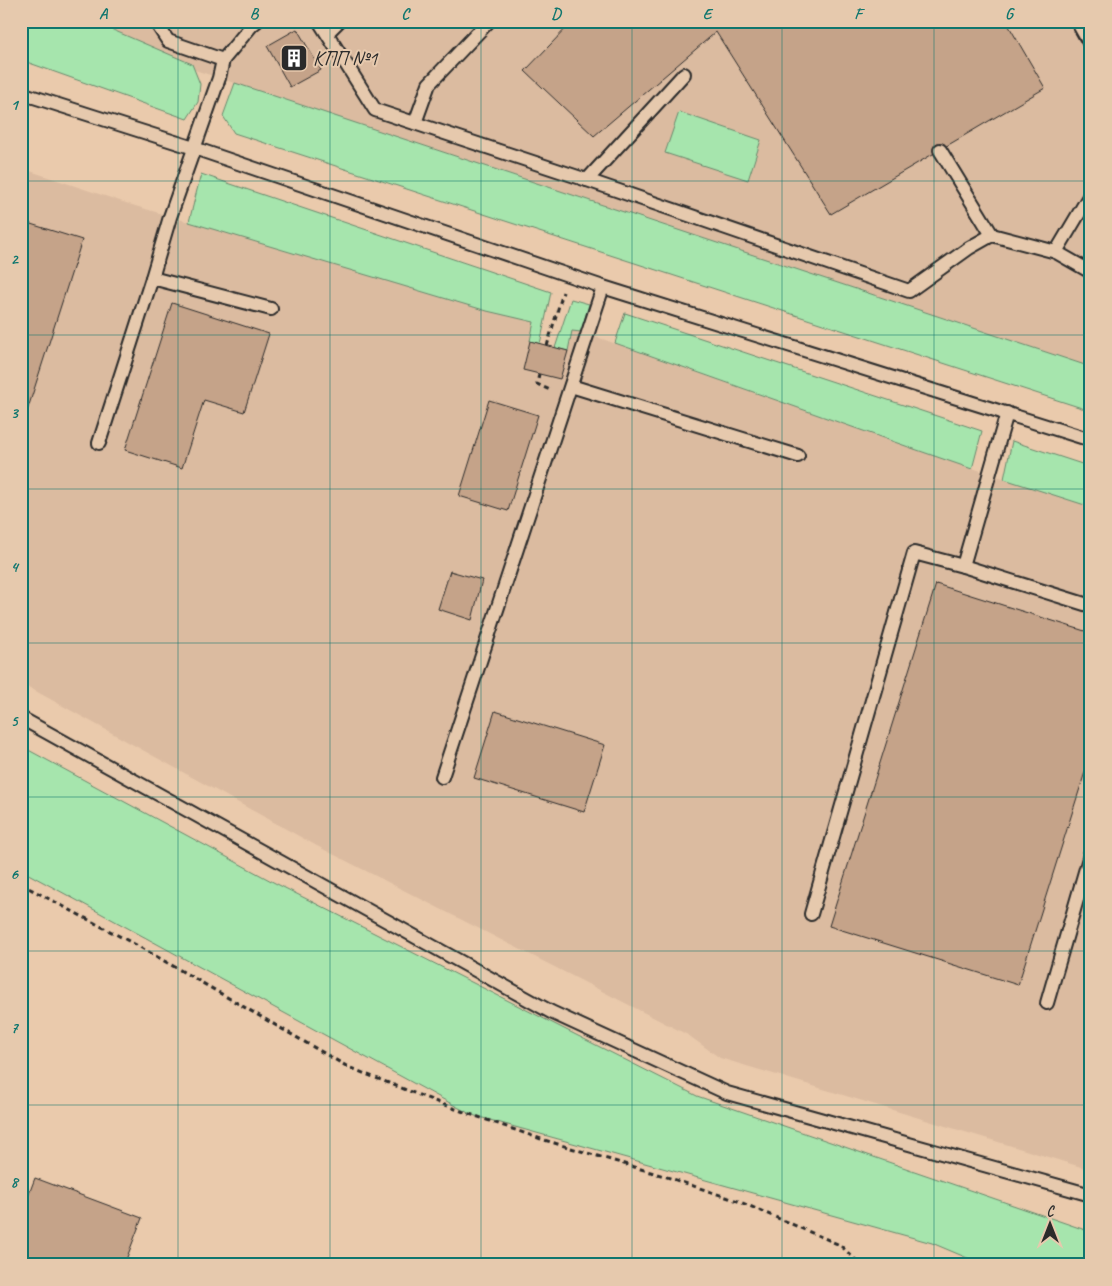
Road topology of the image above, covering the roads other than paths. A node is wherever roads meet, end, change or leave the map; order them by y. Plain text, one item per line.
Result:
1 (155, 21) edge
2 (258, 21) edge
3 (319, 21) edge
4 (338, 21) edge
5 (489, 21) edge
6 (1077, 21) edge
7 (327, 33) junction
8 (1091, 46) edge
9 (223, 60) junction
10 (684, 74) dead end
11 (21, 94) edge
12 (415, 123) junction
13 (194, 148) junction
14 (940, 150) dead end
15 (587, 180) junction
16 (1091, 193) edge
17 (992, 235) junction
18 (1056, 252) junction
19 (1091, 272) edge
20 (152, 278) junction
21 (603, 287) junction
22 (271, 309) dead end
23 (571, 386) junction
24 (1007, 413) junction
25 (1091, 440) edge
26 (99, 443) dead end
27 (798, 456) dead end
28 (963, 566) junction
29 (1091, 606) edge
30 (21, 718) edge
31 (442, 777) dead end
32 (1091, 851) edge
33 (811, 914) dead end
34 (1048, 1003) dead end
35 (1091, 1195) edge

1 - 9 lane
2 - 9 lane
3 - 7 lane
4 - 7 lane
5 - 12 lane
6 - 8 lane
7 - 12 lane
9 - 13 lane
10 - 15 lane
11 - 13 lane
12 - 15 lane
13 - 20 lane
13 - 21 lane
14 - 17 lane
15 - 17 lane
16 - 18 lane
17 - 18 lane
18 - 19 lane
20 - 22 lane
20 - 26 lane
21 - 23 lane
21 - 24 lane
23 - 27 lane
23 - 31 lane
24 - 25 lane
24 - 28 lane
28 - 29 lane
28 - 33 lane
30 - 35 lane
32 - 34 lane

